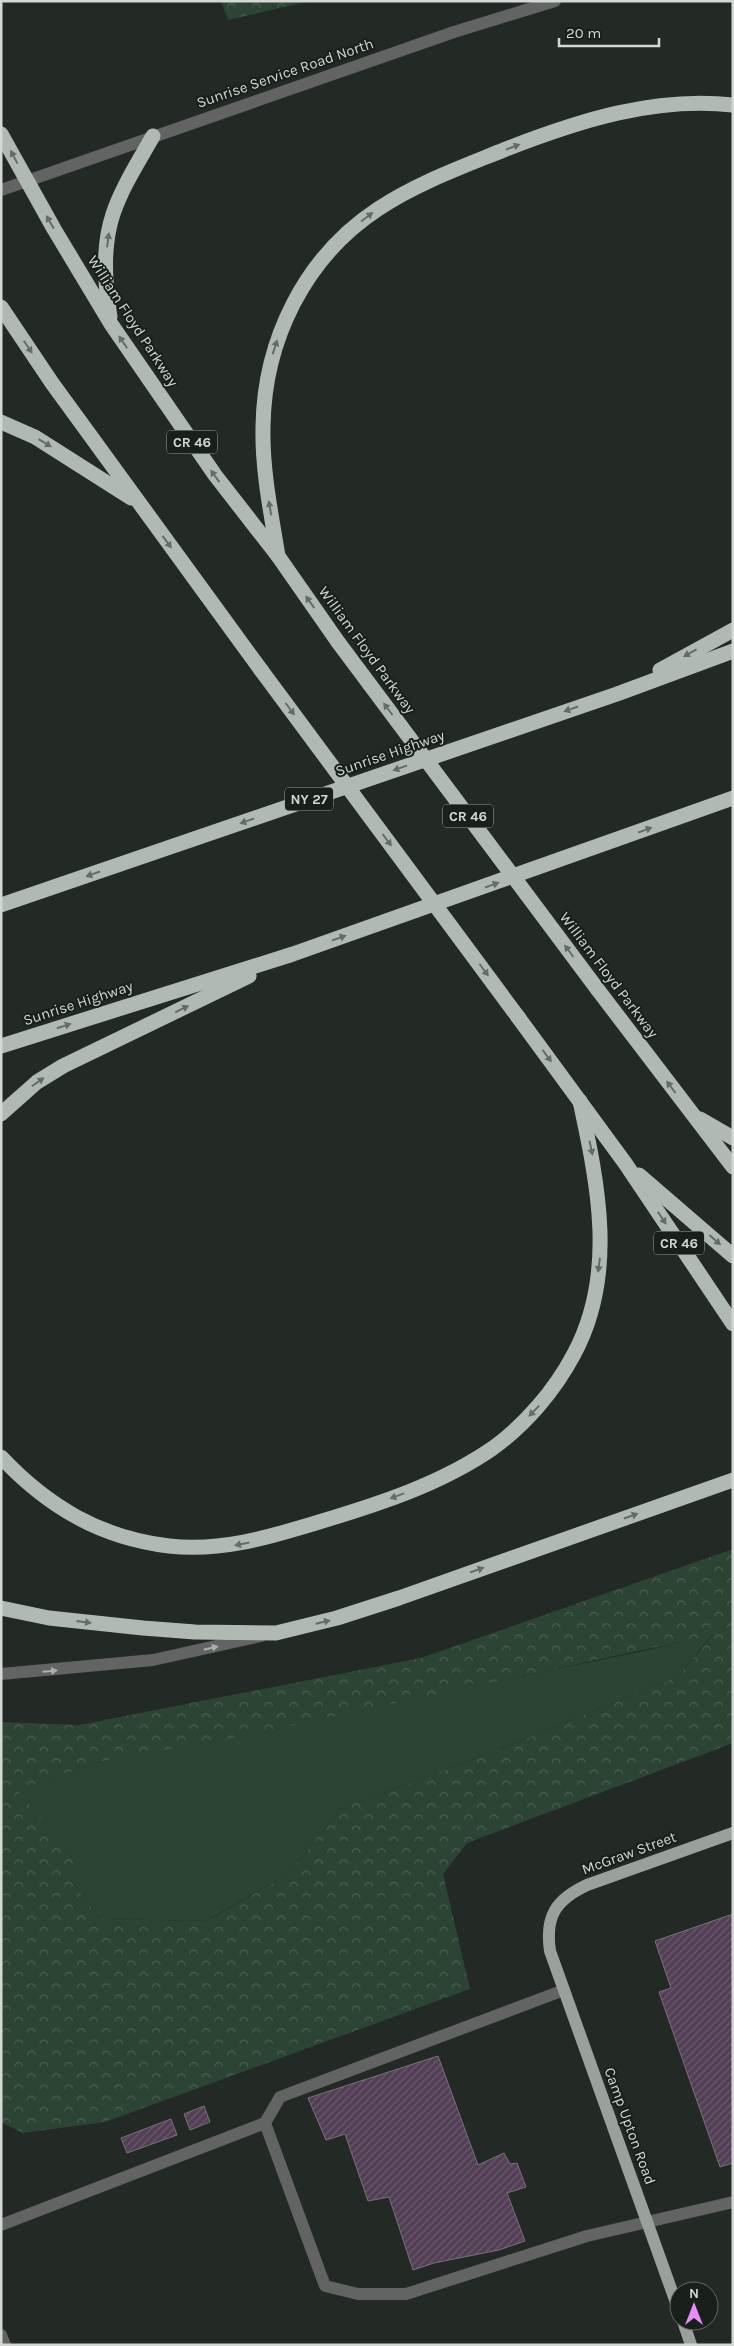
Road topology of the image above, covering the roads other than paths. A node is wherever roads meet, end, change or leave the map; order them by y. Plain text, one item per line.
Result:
1 (552, 2) edge
2 (733, 105) edge
3 (1, 134) edge
4 (153, 136) junction
5 (26, 180) junction
6 (1, 190) edge
7 (1, 307) edge
8 (111, 324) junction
9 (1, 422) edge
10 (139, 503) junction
11 (278, 556) junction
12 (733, 630) edge
13 (733, 651) edge
14 (617, 694) junction
15 (733, 798) edge
16 (1, 906) edge
17 (293, 954) junction
18 (1, 1046) edge
19 (580, 1101) junction
20 (1, 1114) edge
21 (692, 1114) junction
22 (733, 1138) edge
23 (625, 1163) junction
24 (733, 1167) edge
25 (733, 1256) edge
26 (733, 1324) edge
27 (1, 1457) edge
28 (733, 1480) edge
29 (1, 1608) edge
30 (276, 1633) junction
31 (1, 1674) edge
32 (733, 1833) edge
33 (550, 1952) joint
34 (564, 1990) junction
35 (265, 2123) junction
36 (733, 2202) edge
37 (648, 2222) junction
38 (1, 2225) edge
39 (669, 2282) edge
40 (686, 2331) edge
41 (1, 2335) edge
42 (5, 2345) edge
43 (691, 2345) edge

1 - 4 street, Sunrise Service Road North
11 -> 2 highway
5 -> 3 highway, William Floyd Parkway / CR 46
4 - 5 street, Sunrise Service Road North
8 -> 4 highway
5 - 6 street, Sunrise Service Road North
8 -> 5 highway, William Floyd Parkway / CR 46
7 -> 10 highway, CR 46
11 -> 8 highway, William Floyd Parkway / CR 46
9 -> 10 highway
10 -> 19 highway, CR 46, bridge
21 -> 11 highway, William Floyd Parkway / CR 46, bridge
12 -> 14 highway
13 - 14 highway, Sunrise Highway / NY 27
14 -> 16 highway, Sunrise Highway / NY 27
17 -> 15 highway, Sunrise Highway
18 -> 17 highway, Sunrise Highway
20 -> 17 highway
19 - 23 highway, CR 46
19 -> 27 highway
21 - 22 highway
21 - 24 highway, William Floyd Parkway / CR 46
23 -> 25 highway
23 -> 26 highway, CR 46
30 -> 28 highway
29 -> 30 highway
31 -> 30 street
32 - 33 main road, McGraw Street
33 - 34 main road, Camp Upton Road
34 - 35 street
34 - 37 main road, Camp Upton Road
35 - 37 street
35 - 38 street
36 - 37 street
37 - 39 main road, Camp Upton Road
40 - 43 main road
41 - 42 street

